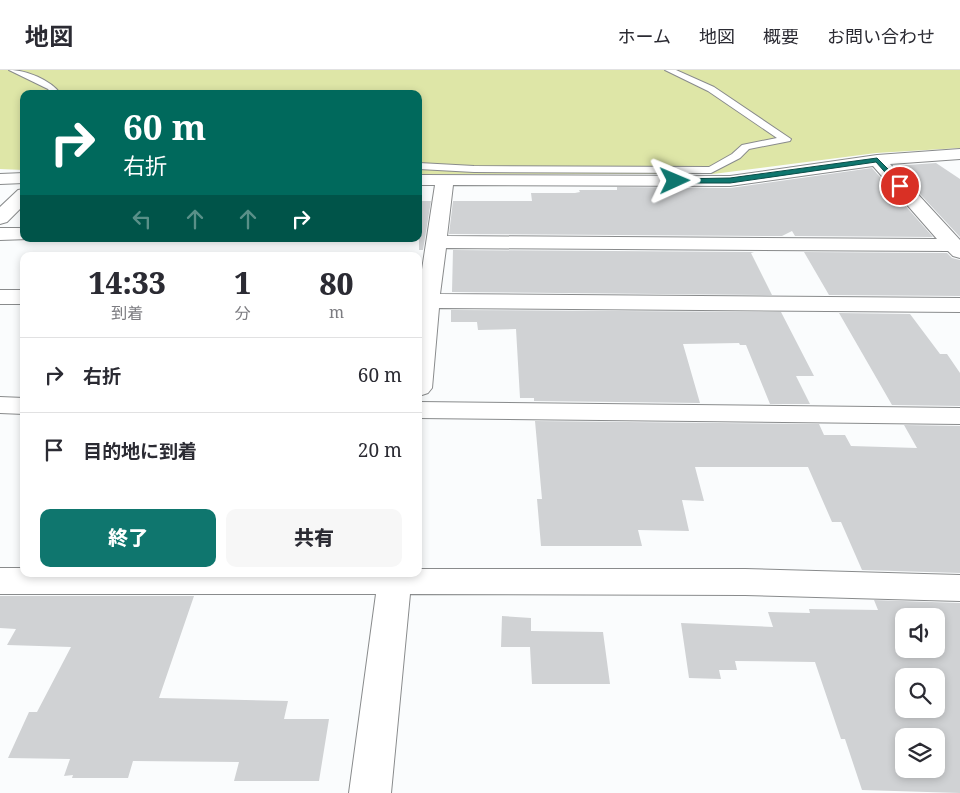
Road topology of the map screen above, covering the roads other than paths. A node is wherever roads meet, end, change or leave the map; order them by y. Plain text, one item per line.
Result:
1 (13, 70) edge
2 (669, 70) edge
3 (54, 90) edge
4 (960, 154) edge
5 (877, 160) junction
6 (422, 166) edge
7 (20, 178) edge
8 (0, 179) edge
9 (422, 180) edge
10 (445, 180) junction
11 (20, 198) edge
12 (0, 218) edge
13 (935, 224) junction
14 (960, 224) edge
15 (0, 234) edge
16 (20, 234) edge
17 (431, 239) edge
18 (957, 248) edge
19 (0, 297) edge
20 (20, 297) edge
21 (423, 301) edge
22 (960, 305) edge
23 (422, 323) edge
24 (0, 406) edge
25 (20, 406) edge
26 (422, 410) edge
27 (960, 416) edge
28 (394, 578) edge
29 (0, 581) edge
30 (960, 588) edge
31 (370, 793) edge

1 - 3 lane
2 - 6 lane
4 - 5 street
5 - 10 street
5 - 13 street
7 - 8 street
9 - 10 street
10 - 17 street
11 - 12 street
13 - 14 street
13 - 18 street
15 - 16 street
17 - 18 street
17 - 21 street
19 - 20 street
21 - 22 street
21 - 23 street
24 - 25 street
26 - 27 street
28 - 29 street
28 - 30 street
28 - 31 street

